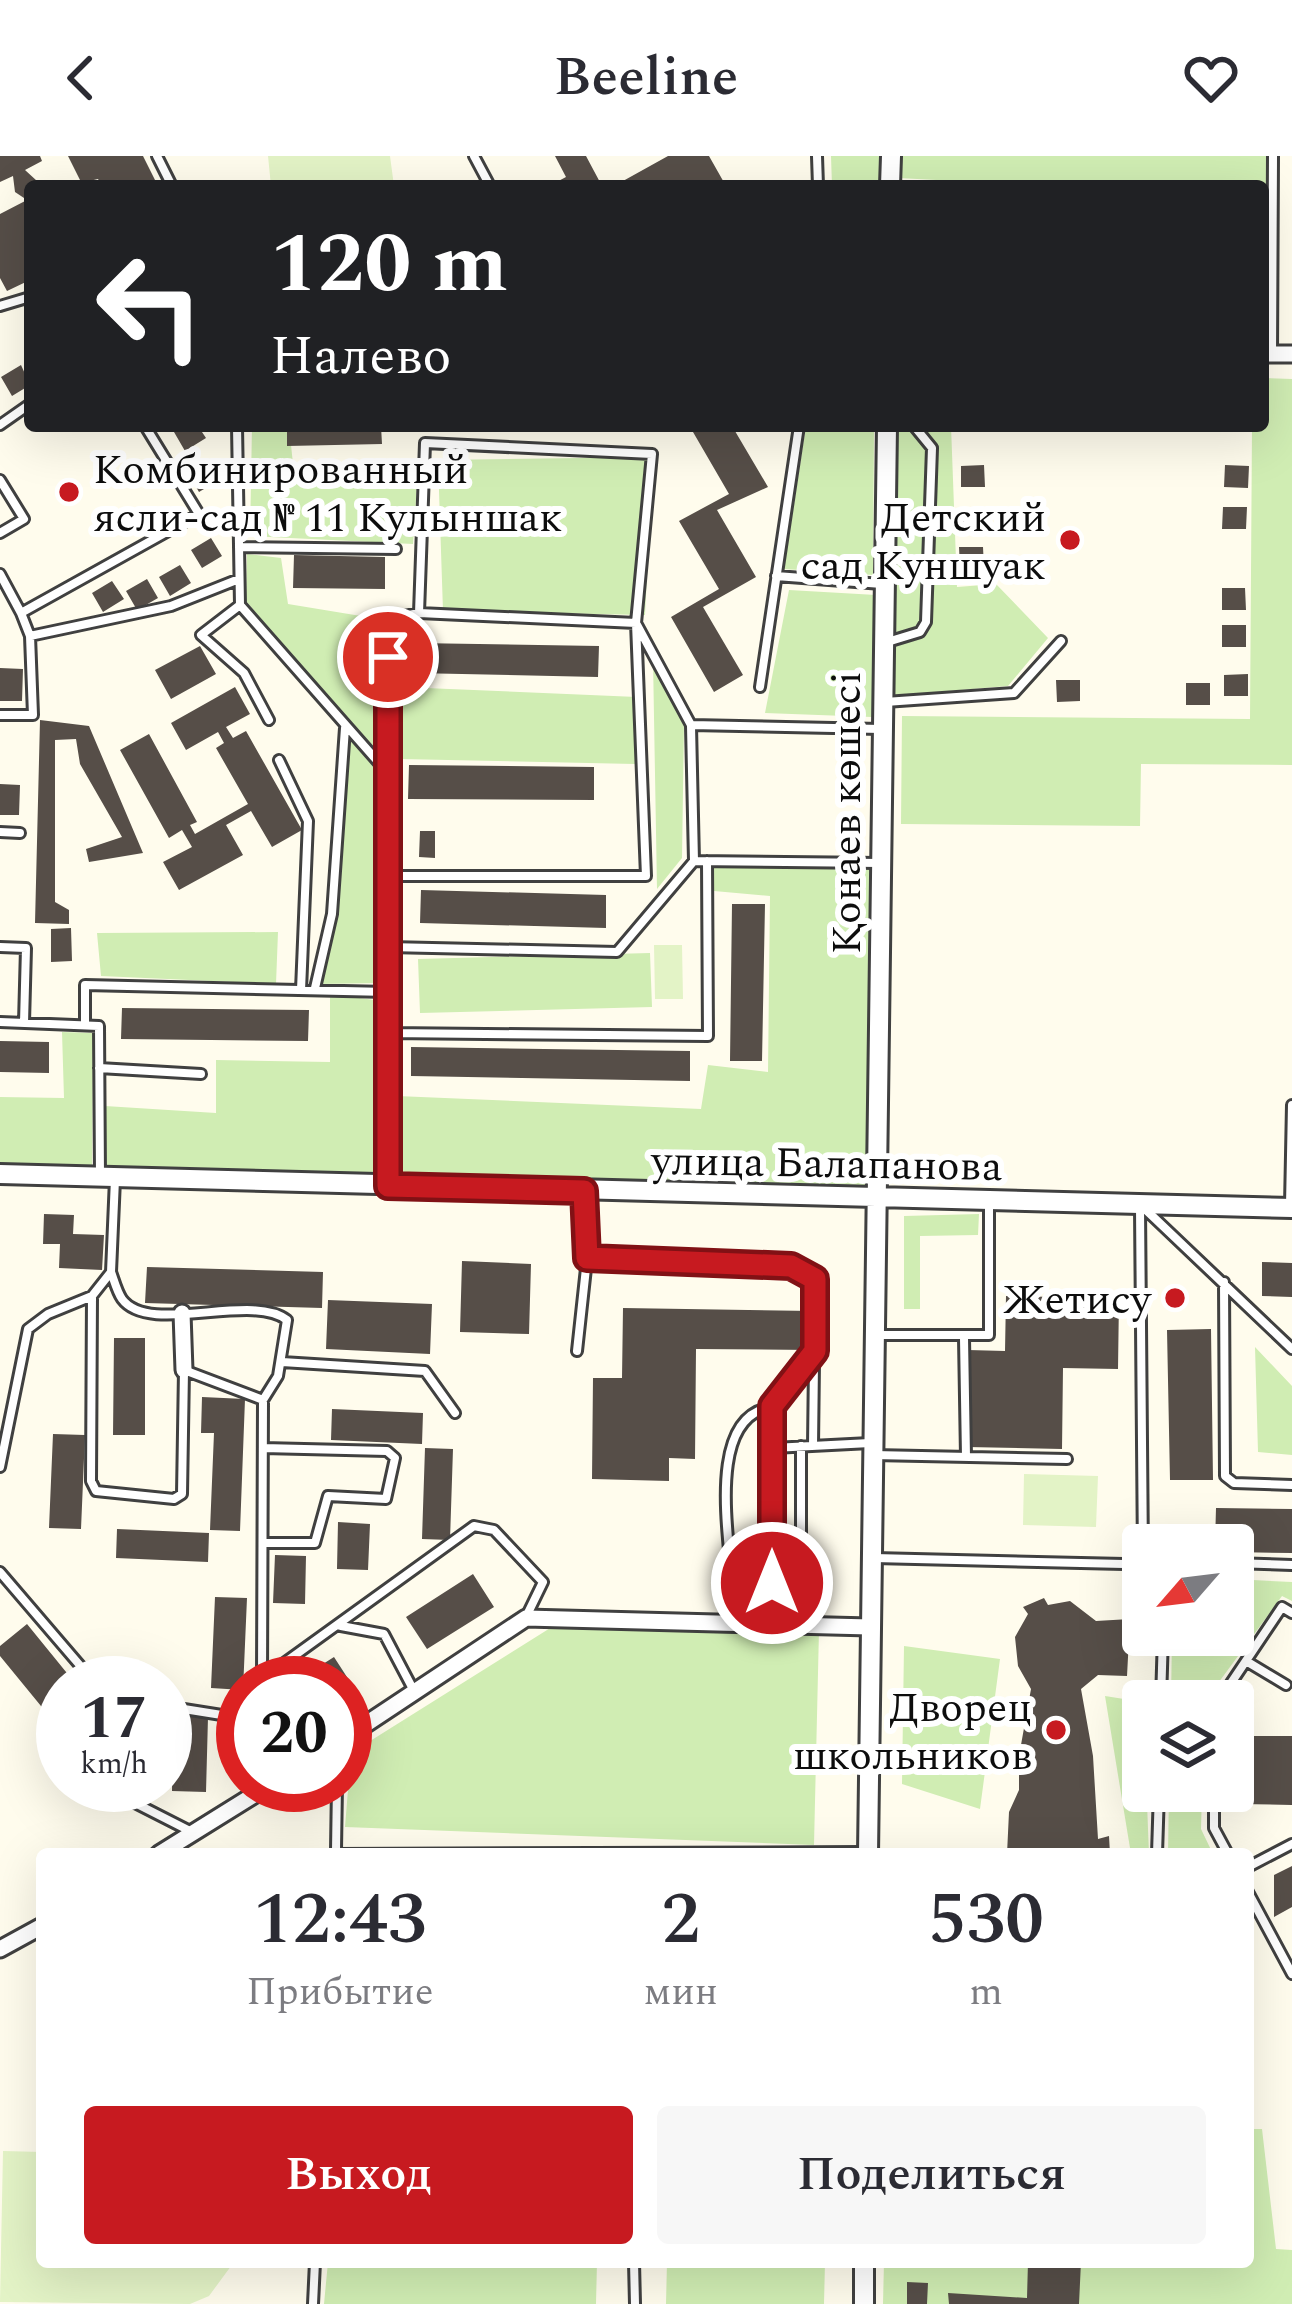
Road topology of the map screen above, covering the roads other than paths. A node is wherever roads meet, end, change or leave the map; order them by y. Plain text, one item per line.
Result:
1 (1273, 156) edge
2 (1269, 314) edge
3 (149, 432) edge
4 (237, 432) edge
5 (798, 432) edge
6 (886, 432) edge
7 (919, 432) edge
8 (425, 474) junction
9 (305, 476) dead end
10 (0, 480) edge
11 (0, 533) edge
12 (239, 547) junction
13 (396, 549) dead end
14 (0, 574) edge
15 (776, 576) junction
16 (239, 579) junction
17 (884, 585) junction
18 (240, 604) junction
19 (21, 613) junction
20 (418, 614) junction
21 (636, 623) junction
22 (30, 636) junction
23 (1061, 641) dead end
24 (883, 644) junction
25 (760, 687) dead end
26 (883, 702) junction
27 (0, 715) edge
28 (269, 720) dead end
29 (346, 725) junction
30 (691, 725) junction
31 (883, 729) junction
32 (279, 760) dead end
33 (388, 773) junction
34 (0, 832) edge
35 (20, 833) dead end
36 (694, 860) junction
37 (707, 861) junction
38 (881, 863) junction
39 (388, 876) junction
40 (388, 946) junction
41 (0, 947) edge
42 (315, 988) junction
43 (301, 990) junction
44 (388, 992) junction
45 (0, 1022) edge
46 (24, 1023) junction
47 (85, 1025) junction
48 (388, 1033) junction
49 (99, 1068) junction
50 (202, 1074) dead end
51 (1292, 1105) edge
52 (1292, 1138) edge
53 (0, 1174) edge
54 (108, 1177) junction
55 (388, 1186) junction
56 (584, 1191) junction
57 (876, 1200) junction
58 (989, 1202) junction
59 (1140, 1204) junction
60 (1291, 1208) edge
61 (587, 1258) junction
62 (111, 1272) junction
63 (1224, 1282) junction
64 (92, 1296) junction
65 (182, 1313) junction
66 (874, 1335) junction
67 (964, 1338) junction
68 (1292, 1348) edge
69 (815, 1351) junction
70 (577, 1352) dead end
71 (282, 1362) junction
72 (184, 1370) junction
73 (263, 1400) junction
74 (772, 1406) junction
75 (455, 1413) dead end
76 (801, 1446) junction
77 (813, 1446) junction
78 (263, 1448) junction
79 (773, 1448) junction
80 (872, 1449) junction
81 (966, 1457) junction
82 (1067, 1459) dead end
83 (0, 1467) edge
84 (1292, 1484) edge
85 (1143, 1524) edge
86 (263, 1543) junction
87 (871, 1558) junction
88 (1122, 1564) edge
89 (1254, 1564) edge
90 (1292, 1565) edge
91 (0, 1573) edge
92 (732, 1585) dead end
93 (801, 1592) junction
94 (1292, 1613) edge
95 (526, 1618) junction
96 (801, 1623) junction
97 (341, 1626) junction
98 (870, 1627) junction
99 (72, 1656) edge
100 (261, 1656) edge
101 (297, 1656) edge
102 (1246, 1661) junction
103 (1233, 1680) edge
104 (1286, 1685) dead end
105 (414, 1692) junction
106 (372, 1720) edge
107 (153, 1812) edge
108 (220, 1812) edge
109 (337, 1812) edge
110 (1158, 1812) edge
111 (1214, 1812) edge
112 (192, 1832) junction
113 (1292, 1844) edge
114 (168, 1848) edge
115 (336, 1848) edge
116 (868, 1848) edge
117 (1157, 1848) edge
118 (1225, 1848) edge
119 (1254, 1864) edge
120 (1254, 1903) edge
121 (36, 1929) edge
122 (0, 1949) edge
123 (1292, 1974) edge
124 (315, 2268) edge
125 (634, 2268) edge
126 (864, 2268) edge
127 (313, 2304) edge
128 (635, 2304) edge
129 (864, 2304) edge

1 - 2 lane
3 - 19 lane
4 - 12 lane
5 - 15 lane
6 - 17 street, Қонаев көшесі
7 - 24 lane
8 - 9 lane
8 - 20 lane
8 - 21 lane
10 - 11 lane
12 - 13 lane
12 - 16 lane
14 - 19 lane
15 - 17 lane
15 - 25 lane
16 - 18 lane
16 - 22 lane
17 - 24 street, Қонаев көшесі
18 - 28 lane
18 - 29 lane
19 - 22 lane
20 - 21 lane
20 - 33 lane
21 - 30 lane
21 - 39 lane
22 - 27 lane
23 - 26 lane
24 - 26 street, Қонаев көшесі
26 - 31 street, Қонаев көшесі
29 - 33 lane
29 - 42 lane
30 - 31 lane
30 - 36 lane
31 - 38 street, Қонаев көшесі
32 - 43 lane
33 - 39 lane
34 - 35 lane
36 - 37 lane
36 - 40 lane
37 - 38 lane
37 - 48 lane
38 - 57 street, Қонаев көшесі
39 - 40 lane
40 - 44 lane
41 - 46 lane
42 - 43 lane
42 - 44 lane
43 - 47 lane
44 - 48 lane
45 - 46 lane
46 - 47 lane
47 - 49 lane
48 - 55 lane
49 - 50 lane
49 - 54 lane
51 - 52 lane
52 - 60 lane
53 - 54 street, улица Балапанова
54 - 55 street, улица Балапанова
54 - 62 lane
55 - 56 street, улица Балапанова
56 - 57 street, улица Балапанова
56 - 61 lane
57 - 58 street, улица Балапанова
57 - 66 street, Қонаев көшесі
58 - 59 street, улица Балапанова
58 - 67 lane
59 - 60 street, улица Балапанова
59 - 63 lane
59 - 85 lane
61 - 69 lane
61 - 70 lane
62 - 64 lane
62 - 65 lane
63 - 68 lane
63 - 84 lane
64 - 72 lane
64 - 83 lane
65 - 71 lane
65 - 72 street
66 - 67 lane
66 - 80 street, Қонаев көшесі
67 - 81 lane
69 - 74 lane
69 - 77 lane
71 - 73 lane
71 - 75 lane
72 - 73 lane
73 - 78 lane
74 - 79 lane
74 - 92 lane
76 - 77 lane
76 - 79 lane
76 - 93 lane
77 - 80 lane
78 - 86 lane
78 - 86 lane
79 - 93 lane
80 - 81 lane
80 - 87 street, Қонаев көшесі
81 - 82 lane
86 - 100 lane
87 - 88 lane
87 - 98 street, Қонаев көшесі
89 - 90 lane
91 - 99 lane
93 - 96 lane
94 - 102 lane
95 - 96 street
95 - 97 lane
95 - 105 street
96 - 98 street
97 - 101 lane
97 - 105 lane
98 - 116 street, Қонаев көшесі
102 - 103 lane
102 - 104 lane
105 - 106 street
107 - 112 lane
108 - 112 street
109 - 115 lane
110 - 117 lane
111 - 118 lane
112 - 114 street
113 - 119 lane
120 - 123 lane
121 - 122 street
124 - 127 lane
125 - 128 lane
126 - 129 street

